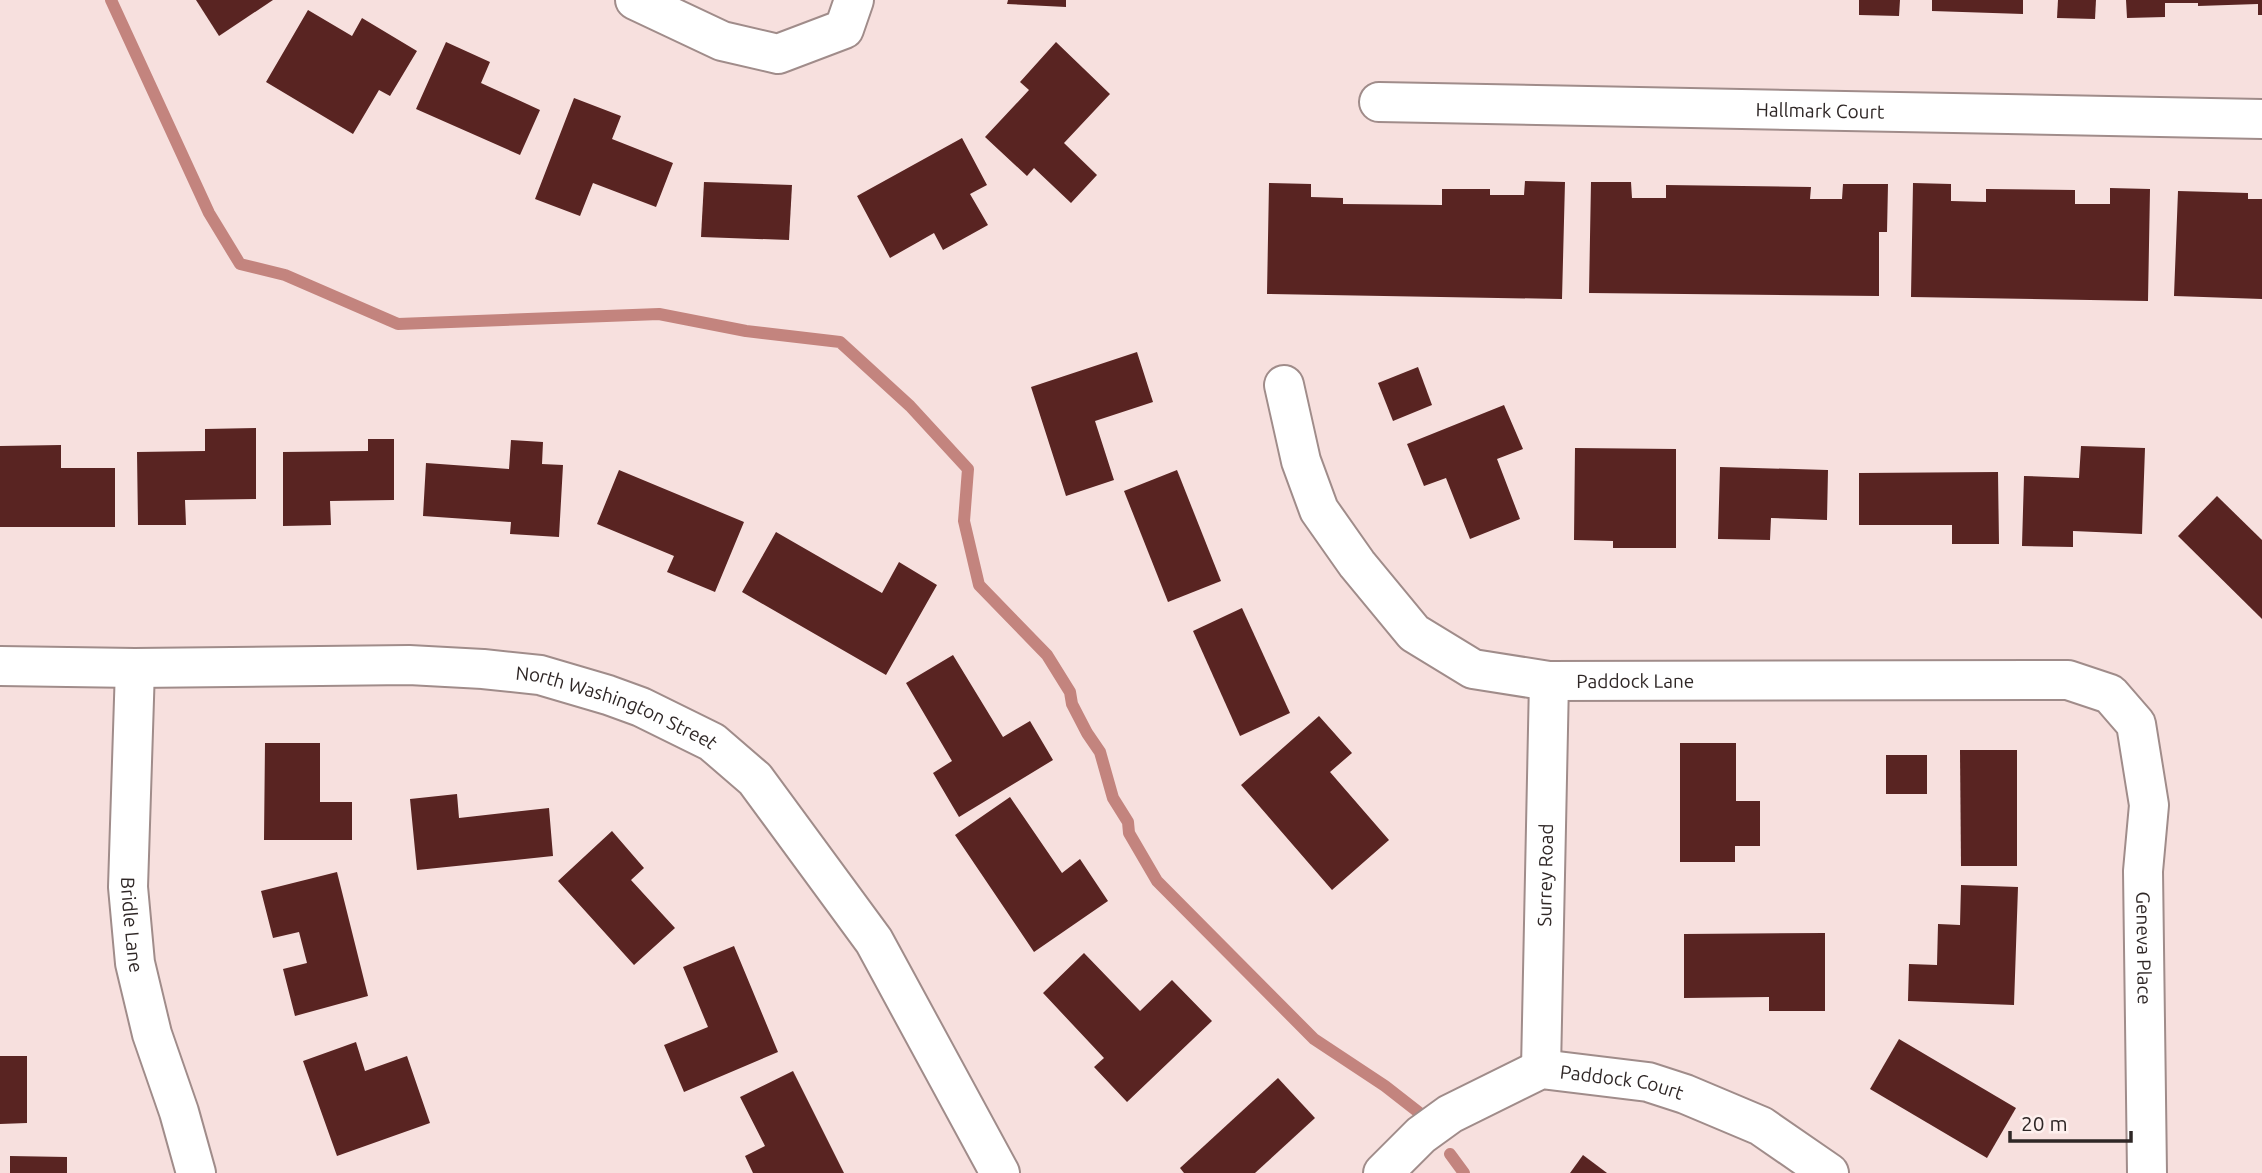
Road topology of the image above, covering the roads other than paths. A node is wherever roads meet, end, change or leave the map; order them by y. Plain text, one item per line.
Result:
1 (635, 0) edge
2 (854, 0) edge
3 (1380, 102) dead end
4 (2262, 119) edge
5 (1284, 385) dead end
6 (0, 666) edge
7 (135, 668) junction
8 (1549, 681) junction
9 (2136, 723) joint
10 (1541, 1069) junction
11 (196, 1173) edge
12 (1000, 1173) edge
13 (1383, 1173) edge
14 (1829, 1173) edge
15 (2147, 1173) edge

1 - 2 street
3 - 4 street, Hallmark Court
5 - 8 street, Paddock Lane
6 - 7 street, North Washington Street
7 - 11 street, Bridle Lane
7 - 12 street, North Washington Street
8 - 9 street, Paddock Lane
8 - 10 street, Surrey Road
9 - 15 street, Geneva Place
10 - 13 street, Paddock Court
10 - 14 street, Paddock Court

